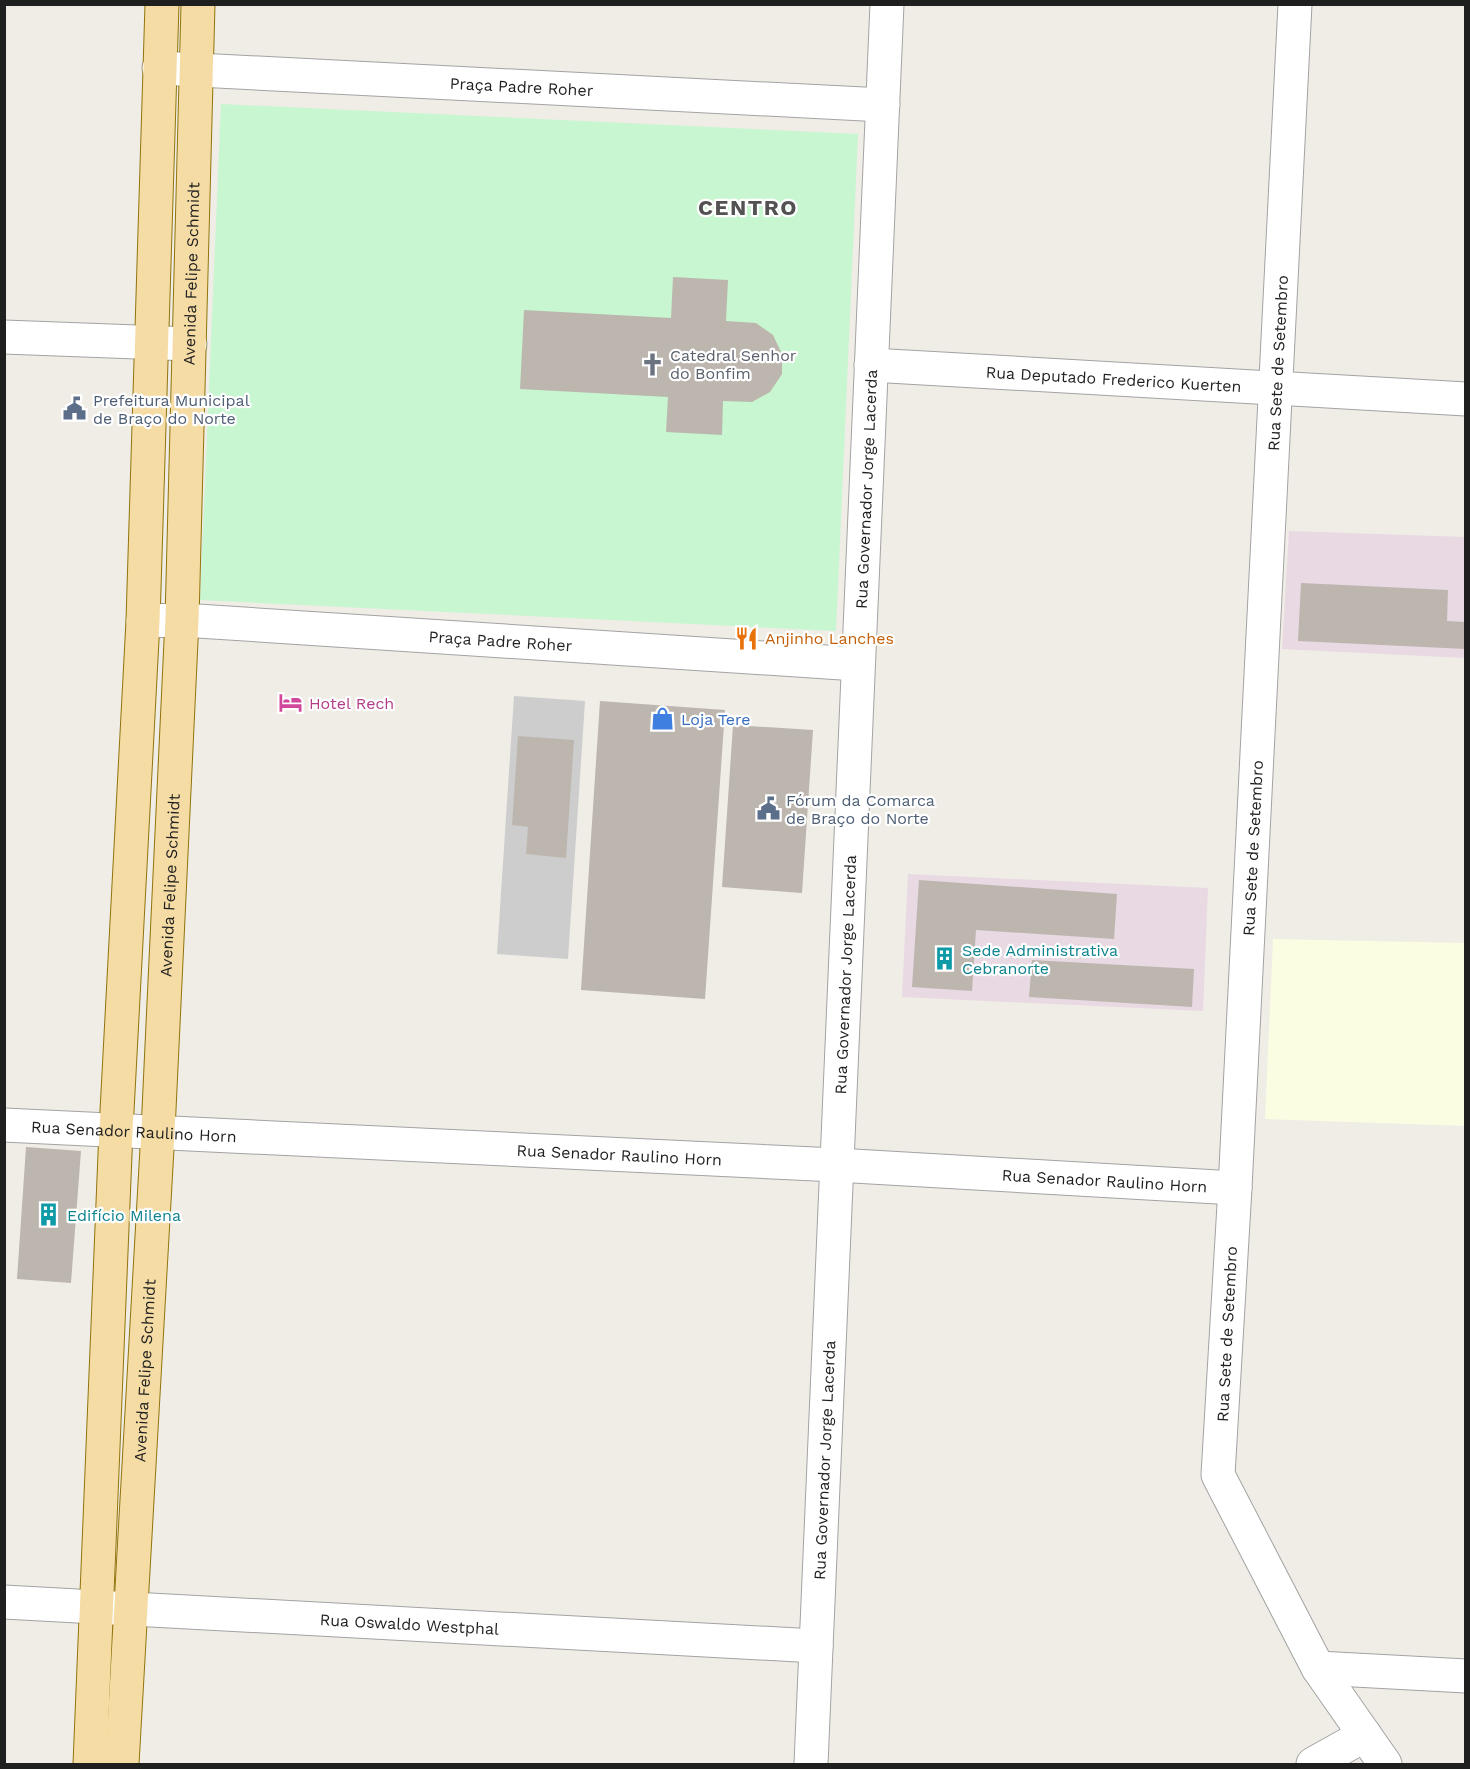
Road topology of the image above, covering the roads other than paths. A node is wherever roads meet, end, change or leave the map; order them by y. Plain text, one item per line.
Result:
1 (162, 4) edge
2 (198, 4) edge
3 (887, 4) edge
4 (1295, 4) edge
5 (159, 68) junction
6 (195, 70) junction
7 (883, 105) junction
8 (4, 337) edge
9 (152, 344) junction
10 (190, 344) junction
11 (871, 365) junction
12 (1276, 389) junction
13 (1466, 399) edge
14 (182, 620) junction
15 (143, 621) junction
16 (857, 663) junction
17 (133, 807) junction
18 (173, 810) junction
19 (4, 1125) edge
20 (116, 1130) junction
21 (158, 1131) junction
22 (836, 1165) junction
23 (1235, 1188) junction
24 (4, 1602) edge
25 (96, 1607) junction
26 (129, 1608) junction
27 (816, 1646) junction
28 (1318, 1668) junction
29 (1466, 1676) edge
30 (1365, 1735) junction
31 (90, 1764) edge
32 (122, 1764) edge
33 (811, 1764) edge
34 (1313, 1764) edge
35 (1385, 1764) edge

1 - 5 main road
2 - 6 main road, Avenida Felipe Schmidt
3 - 7 street, Rua Governador Jorge Lacerda
4 - 12 street, Rua Sete de Setembro
5 - 6 street, Praça Padre Roher
5 - 9 main road
6 - 7 street, Praça Padre Roher
6 - 10 main road, Avenida Felipe Schmidt
7 - 11 street, Rua Governador Jorge Lacerda
8 - 9 street
9 - 10 street
9 - 15 main road
10 - 14 main road, Avenida Felipe Schmidt
11 - 12 street, Rua Deputado Frederico Kuerten
11 - 16 street, Rua Governador Jorge Lacerda
12 - 13 street, Rua Deputado Frederico Kuerten
12 - 23 street, Rua Sete de Setembro
14 - 15 street, Praça Padre Roher
14 - 16 street, Praça Padre Roher
14 - 18 main road, Avenida Felipe Schmidt
15 - 17 main road
16 - 22 street, Rua Governador Jorge Lacerda
17 - 18 main road
17 - 20 main road
18 - 21 main road, Avenida Felipe Schmidt
19 - 20 street, Rua Senador Raulino Horn
20 - 21 street, Rua Senador Raulino Horn
20 - 25 main road
21 - 22 street, Rua Senador Raulino Horn
21 - 26 main road, Avenida Felipe Schmidt
22 - 23 street, Rua Senador Raulino Horn
22 - 27 street, Rua Governador Jorge Lacerda
23 - 28 street, Rua Sete de Setembro
24 - 25 street, Rua Oswaldo Westphal
25 - 26 street, Rua Oswaldo Westphal
25 - 31 main road
26 - 27 street, Rua Oswaldo Westphal
26 - 32 main road, Avenida Felipe Schmidt
27 - 33 street, Rua Governador Jorge Lacerda
28 - 29 street
28 - 30 street, Rua Sete de Setembro
30 - 34 street
30 - 35 street, Rua Sete de Setembro

